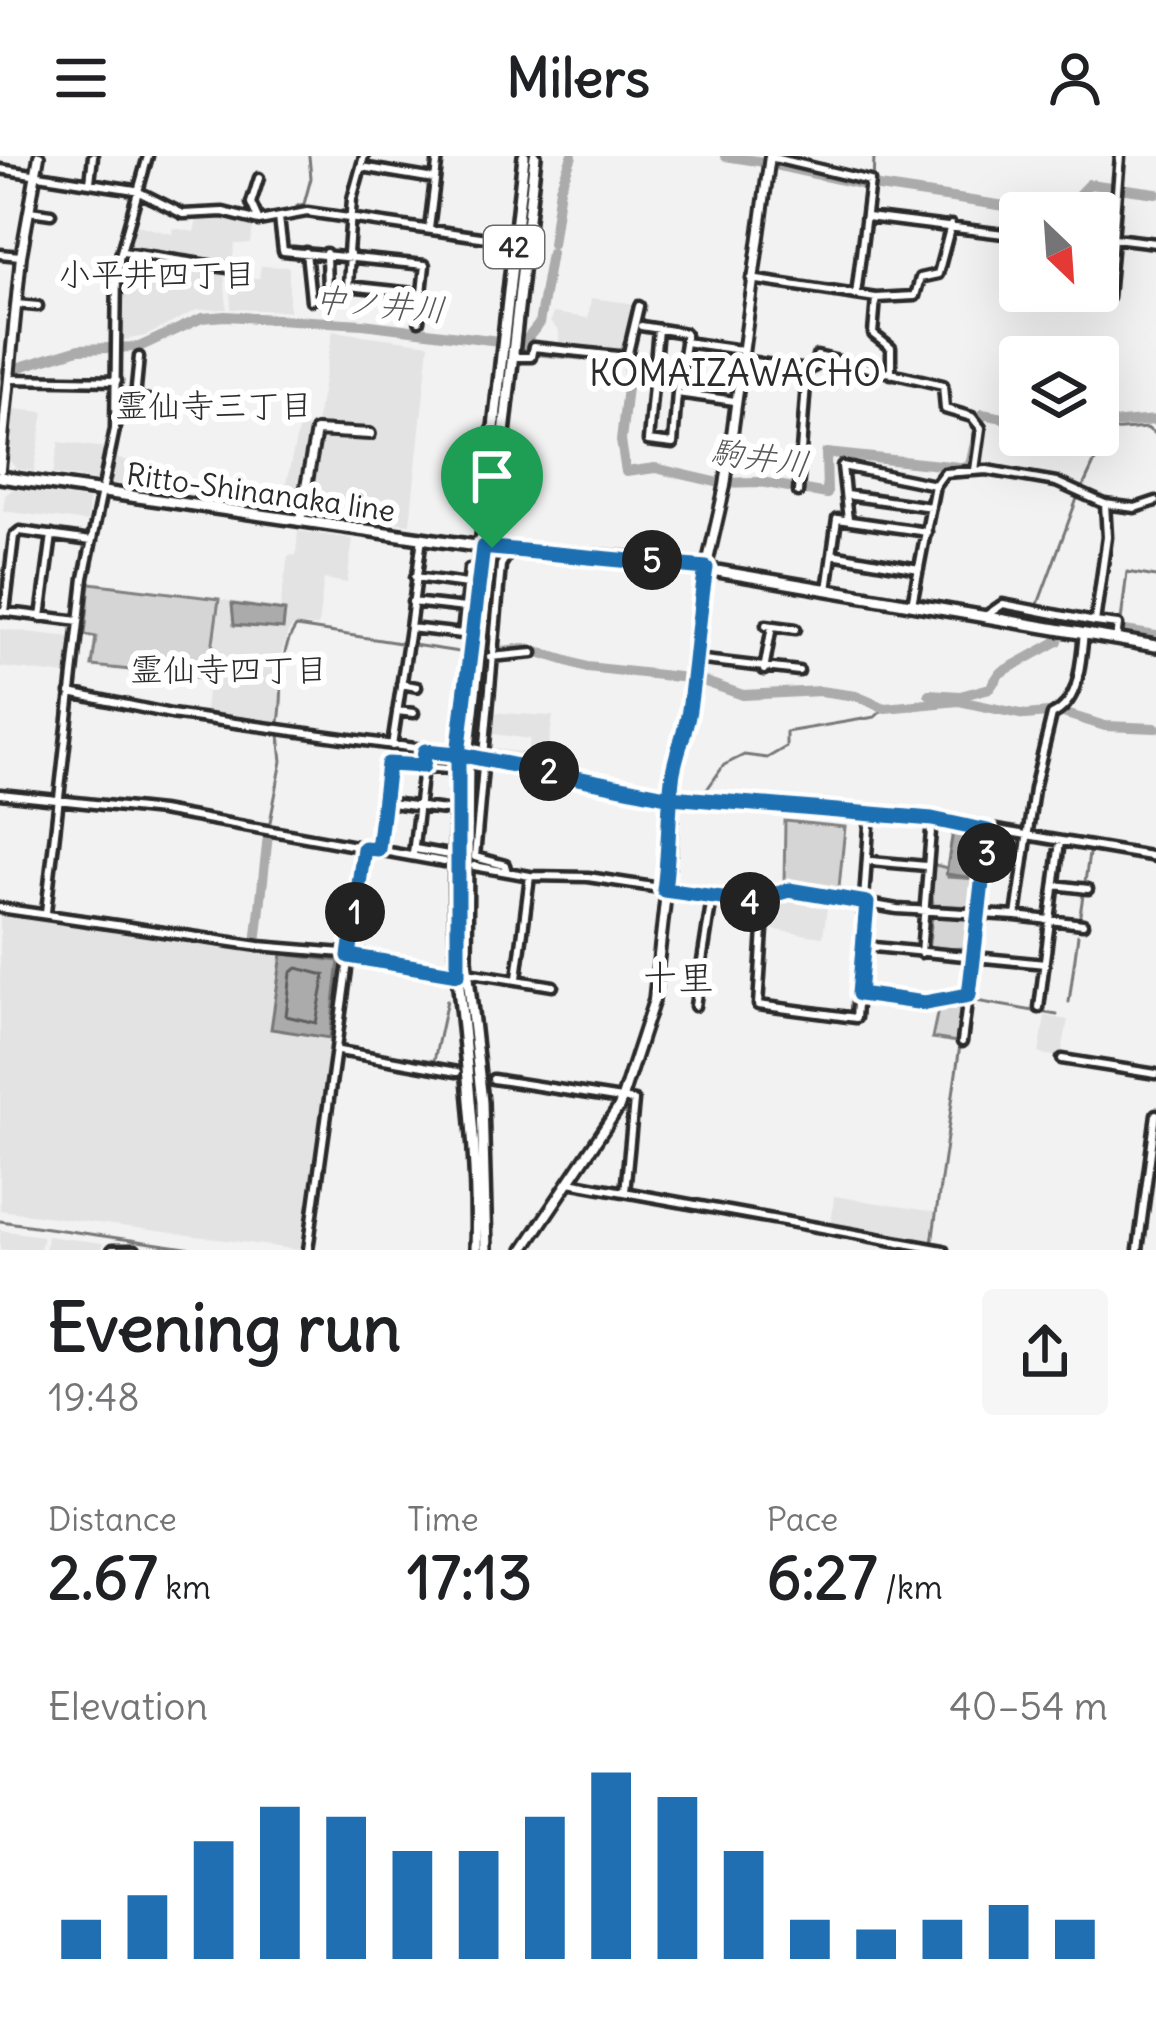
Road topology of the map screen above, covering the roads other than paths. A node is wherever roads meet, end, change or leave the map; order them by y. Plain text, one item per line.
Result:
1 (39, 156) edge
2 (93, 156) edge
3 (148, 156) edge
4 (364, 156) edge
5 (438, 156) edge
6 (524, 156) edge
7 (536, 156) edge
8 (770, 156) edge
9 (1120, 156) edge
10 (362, 167) junction
11 (0, 169) edge
12 (36, 174) junction
13 (259, 178) dead end
14 (434, 179) junction
15 (90, 182) junction
16 (140, 192) junction
17 (1115, 192) edge
18 (29, 211) junction
19 (51, 214) dead end
20 (349, 217) junction
21 (868, 217) junction
22 (278, 218) junction
23 (260, 221) junction
24 (950, 225) junction
25 (429, 229) junction
26 (999, 233) edge
27 (1119, 239) edge
28 (514, 242) junction
29 (1156, 242) edge
30 (123, 251) junction
31 (306, 252) junction
32 (326, 253) junction
33 (0, 254) edge
34 (349, 254) junction
35 (21, 256) junction
36 (228, 268) dead end
37 (750, 278) junction
38 (423, 294) junction
39 (856, 295) junction
40 (876, 298) junction
41 (16, 304) junction
42 (639, 305) dead end
43 (38, 306) dead end
44 (419, 321) dead end
45 (641, 326) dead end
46 (658, 329) junction
47 (509, 337) junction
48 (685, 342) junction
49 (509, 354) junction
50 (741, 355) junction
51 (139, 357) dead end
52 (6, 359) edge
53 (807, 370) junction
54 (890, 374) junction
55 (8, 378) junction
56 (117, 381) junction
57 (677, 393) junction
58 (116, 396) junction
59 (135, 398) junction
60 (148, 400) dead end
61 (735, 401) junction
62 (370, 434) dead end
63 (975, 470) junction
64 (0, 473) edge
65 (935, 485) junction
66 (798, 492) dead end
67 (102, 493) junction
68 (845, 495) junction
69 (1156, 501) edge
70 (1105, 504) junction
71 (931, 507) junction
72 (299, 520) junction
73 (848, 520) junction
74 (927, 532) junction
75 (52, 535) junction
76 (422, 538) junction
77 (91, 541) junction
78 (487, 547) junction
79 (511, 550) junction
80 (832, 554) junction
81 (706, 568) junction
82 (480, 569) junction
83 (920, 569) junction
84 (416, 577) junction
85 (467, 584) junction
86 (827, 590) junction
87 (412, 602) junction
88 (912, 604) junction
89 (465, 608) junction
90 (2, 611) edge
91 (41, 616) junction
92 (986, 618) junction
93 (79, 621) junction
94 (1095, 622) junction
95 (410, 628) junction
96 (796, 629) dead end
97 (467, 634) junction
98 (1084, 634) junction
99 (1116, 640) junction
100 (1156, 646) edge
101 (533, 653) dead end
102 (490, 657) junction
103 (694, 658) junction
104 (764, 670) junction
105 (799, 671) dead end
106 (401, 684) junction
107 (417, 686) dead end
108 (70, 694) junction
109 (397, 711) junction
110 (414, 713) dead end
111 (392, 746) junction
112 (425, 751) junction
113 (469, 756) junction
114 (423, 766) junction
115 (448, 769) dead end
116 (0, 794) edge
117 (671, 797) junction
118 (58, 801) junction
119 (383, 802) junction
120 (419, 807) junction
121 (445, 810) dead end
122 (870, 812) junction
123 (932, 819) junction
124 (988, 831) junction
125 (1026, 836) junction
126 (1060, 842) junction
127 (364, 848) junction
128 (378, 849) junction
129 (414, 852) junction
130 (1156, 857) edge
131 (449, 859) junction
132 (871, 861) junction
133 (474, 866) dead end
134 (926, 866) junction
135 (507, 872) junction
136 (530, 876) junction
137 (1054, 885) junction
138 (1088, 889) dead end
139 (664, 890) junction
140 (712, 898) junction
141 (765, 900) junction
142 (867, 903) junction
143 (0, 908) edge
144 (926, 911) junction
145 (46, 912) junction
146 (982, 913) junction
147 (1016, 916) junction
148 (1050, 920) junction
149 (1083, 924) dead end
150 (863, 946) junction
151 (921, 953) junction
152 (976, 954) junction
153 (349, 956) junction
154 (1045, 964) junction
155 (462, 973) junction
156 (517, 978) junction
157 (553, 986) dead end
158 (859, 994) junction
159 (969, 995) junction
160 (695, 1006) dead end
161 (1039, 1008) dead end
162 (962, 1042) dead end
163 (339, 1051) junction
164 (1062, 1059) dead end
165 (457, 1072) dead end
166 (1156, 1074) edge
167 (493, 1078) dead end
168 (624, 1097) junction
169 (1156, 1114) edge
170 (1152, 1176) edge
171 (569, 1181) junction
172 (625, 1192) junction
173 (112, 1250) edge
174 (135, 1250) edge
175 (308, 1250) edge
176 (476, 1250) edge
177 (486, 1250) edge
178 (523, 1250) edge
179 (943, 1250) edge
180 (1138, 1250) edge

1 - 12 street
2 - 15 street
3 - 16 street
4 - 10 street
5 - 14 street
6 - 28 main road, 42
7 - 47 main road, 42
8 - 21 street
8 - 37 street
9 - 17 street
10 - 14 street
10 - 20 street
11 - 12 street
12 - 15 street
12 - 18 street
13 - 23 street
14 - 25 street
15 - 16 street
16 - 23 street
16 - 30 street
18 - 19 street
18 - 35 street
20 - 22 street
20 - 25 street
20 - 34 street
21 - 24 street
21 - 39 street
22 - 23 street
22 - 31 street
24 - 26 street
24 - 40 street
25 - 28 street
27 - 29 street
28 - 47 main road, 42
30 - 36 street
30 - 56 street
31 - 32 street
31 - 32 street
32 - 34 street
33 - 35 street
34 - 38 street
34 - 38 street
35 - 41 street
37 - 39 street
37 - 50 street
38 - 44 street
39 - 40 street
40 - 54 street
41 - 43 street
41 - 52 street
42 - 49 street
45 - 46 street
46 - 48 street
46 - 57 street
47 - 49 main road, 42
48 - 50 street
48 - 57 street
49 - 78 main road, 42
50 - 53 street
50 - 61 street
51 - 59 street
52 - 55 street
53 - 54 street
53 - 66 street
54 - 63 street
55 - 56 street
55 - 64 street
56 - 58 street
57 - 61 street
58 - 59 street
58 - 67 street
59 - 60 street
61 - 81 street
62 - 72 street
63 - 65 street
63 - 70 street
64 - 67 main road, Ritto-Shinanaka line
65 - 68 street
65 - 71 street
67 - 72 main road, Ritto-Shinanaka line
67 - 77 street
68 - 71 street
68 - 73 street
69 - 70 street
70 - 94 street
71 - 74 street
72 - 76 main road, Ritto-Shinanaka line
73 - 74 street
73 - 80 street
74 - 83 street
75 - 77 street
75 - 90 street
75 - 91 street
76 - 78 main road, Ritto-Shinanaka line
76 - 84 street
77 - 93 street
78 - 79 main road, Ritto-Shinanaka line
78 - 82 main road, 42
78 - 113 main road, 42
79 - 81 main road, Ritto-Shinanaka line
79 - 102 street
80 - 83 street
80 - 86 street
81 - 86 main road, Ritto-Shinanaka line
81 - 103 street
82 - 85 street
82 - 97 main road, 42
83 - 88 street
84 - 85 street
84 - 87 street
85 - 89 street
86 - 88 main road, Ritto-Shinanaka line
87 - 89 street
87 - 95 street
88 - 92 main road, Ritto-Shinanaka line
89 - 97 street
90 - 91 street
91 - 93 street
92 - 94 street
92 - 98 main road, Ritto-Shinanaka line
93 - 108 street
94 - 99 street
95 - 97 street
95 - 106 street
96 - 104 street
97 - 113 main road, 42
98 - 99 main road, Ritto-Shinanaka line
98 - 125 street
99 - 100 main road, Ritto-Shinanaka line
101 - 102 street
102 - 113 street
103 - 104 street
103 - 117 street
104 - 105 street
106 - 107 street
106 - 109 street
108 - 111 street
108 - 118 street
109 - 110 street
109 - 111 street
111 - 112 street
112 - 113 street
112 - 114 street
113 - 117 street
113 - 131 main road, 42
113 - 135 street
113 - 155 main road, 42
114 - 115 street
114 - 119 street
114 - 120 street
116 - 118 street
117 - 122 street
117 - 139 street
118 - 127 street
118 - 145 street
119 - 120 street
119 - 128 street
120 - 121 street
120 - 129 street
122 - 123 street
122 - 132 street
123 - 124 street
123 - 134 street
124 - 125 street
124 - 146 street
125 - 126 street
125 - 147 street
126 - 130 street
126 - 137 street
127 - 128 street
127 - 153 street
128 - 129 street
129 - 131 street
131 - 155 main road, 42
132 - 134 street
132 - 142 street
133 - 135 street
134 - 144 street
135 - 136 street
136 - 139 street
136 - 156 street
137 - 138 street
137 - 148 street
139 - 140 street
139 - 168 street
140 - 141 street
140 - 160 street
141 - 142 street
141 - 158 street
142 - 144 street
142 - 150 street
143 - 145 street
144 - 146 street
144 - 151 street
145 - 153 street
146 - 147 street
146 - 152 street
147 - 148 street
148 - 149 street
148 - 154 street
150 - 151 street
150 - 158 street
151 - 152 street
152 - 154 street
152 - 159 street
153 - 155 street
153 - 163 street
154 - 161 street
155 - 156 street
155 - 176 main road, 42
155 - 177 main road, 42
156 - 157 street
158 - 159 street
159 - 162 street
163 - 165 street
163 - 175 street
164 - 166 street
167 - 168 street
168 - 171 street
168 - 172 street
169 - 170 street
170 - 180 street
171 - 172 street
171 - 178 street
172 - 179 street
173 - 174 street

